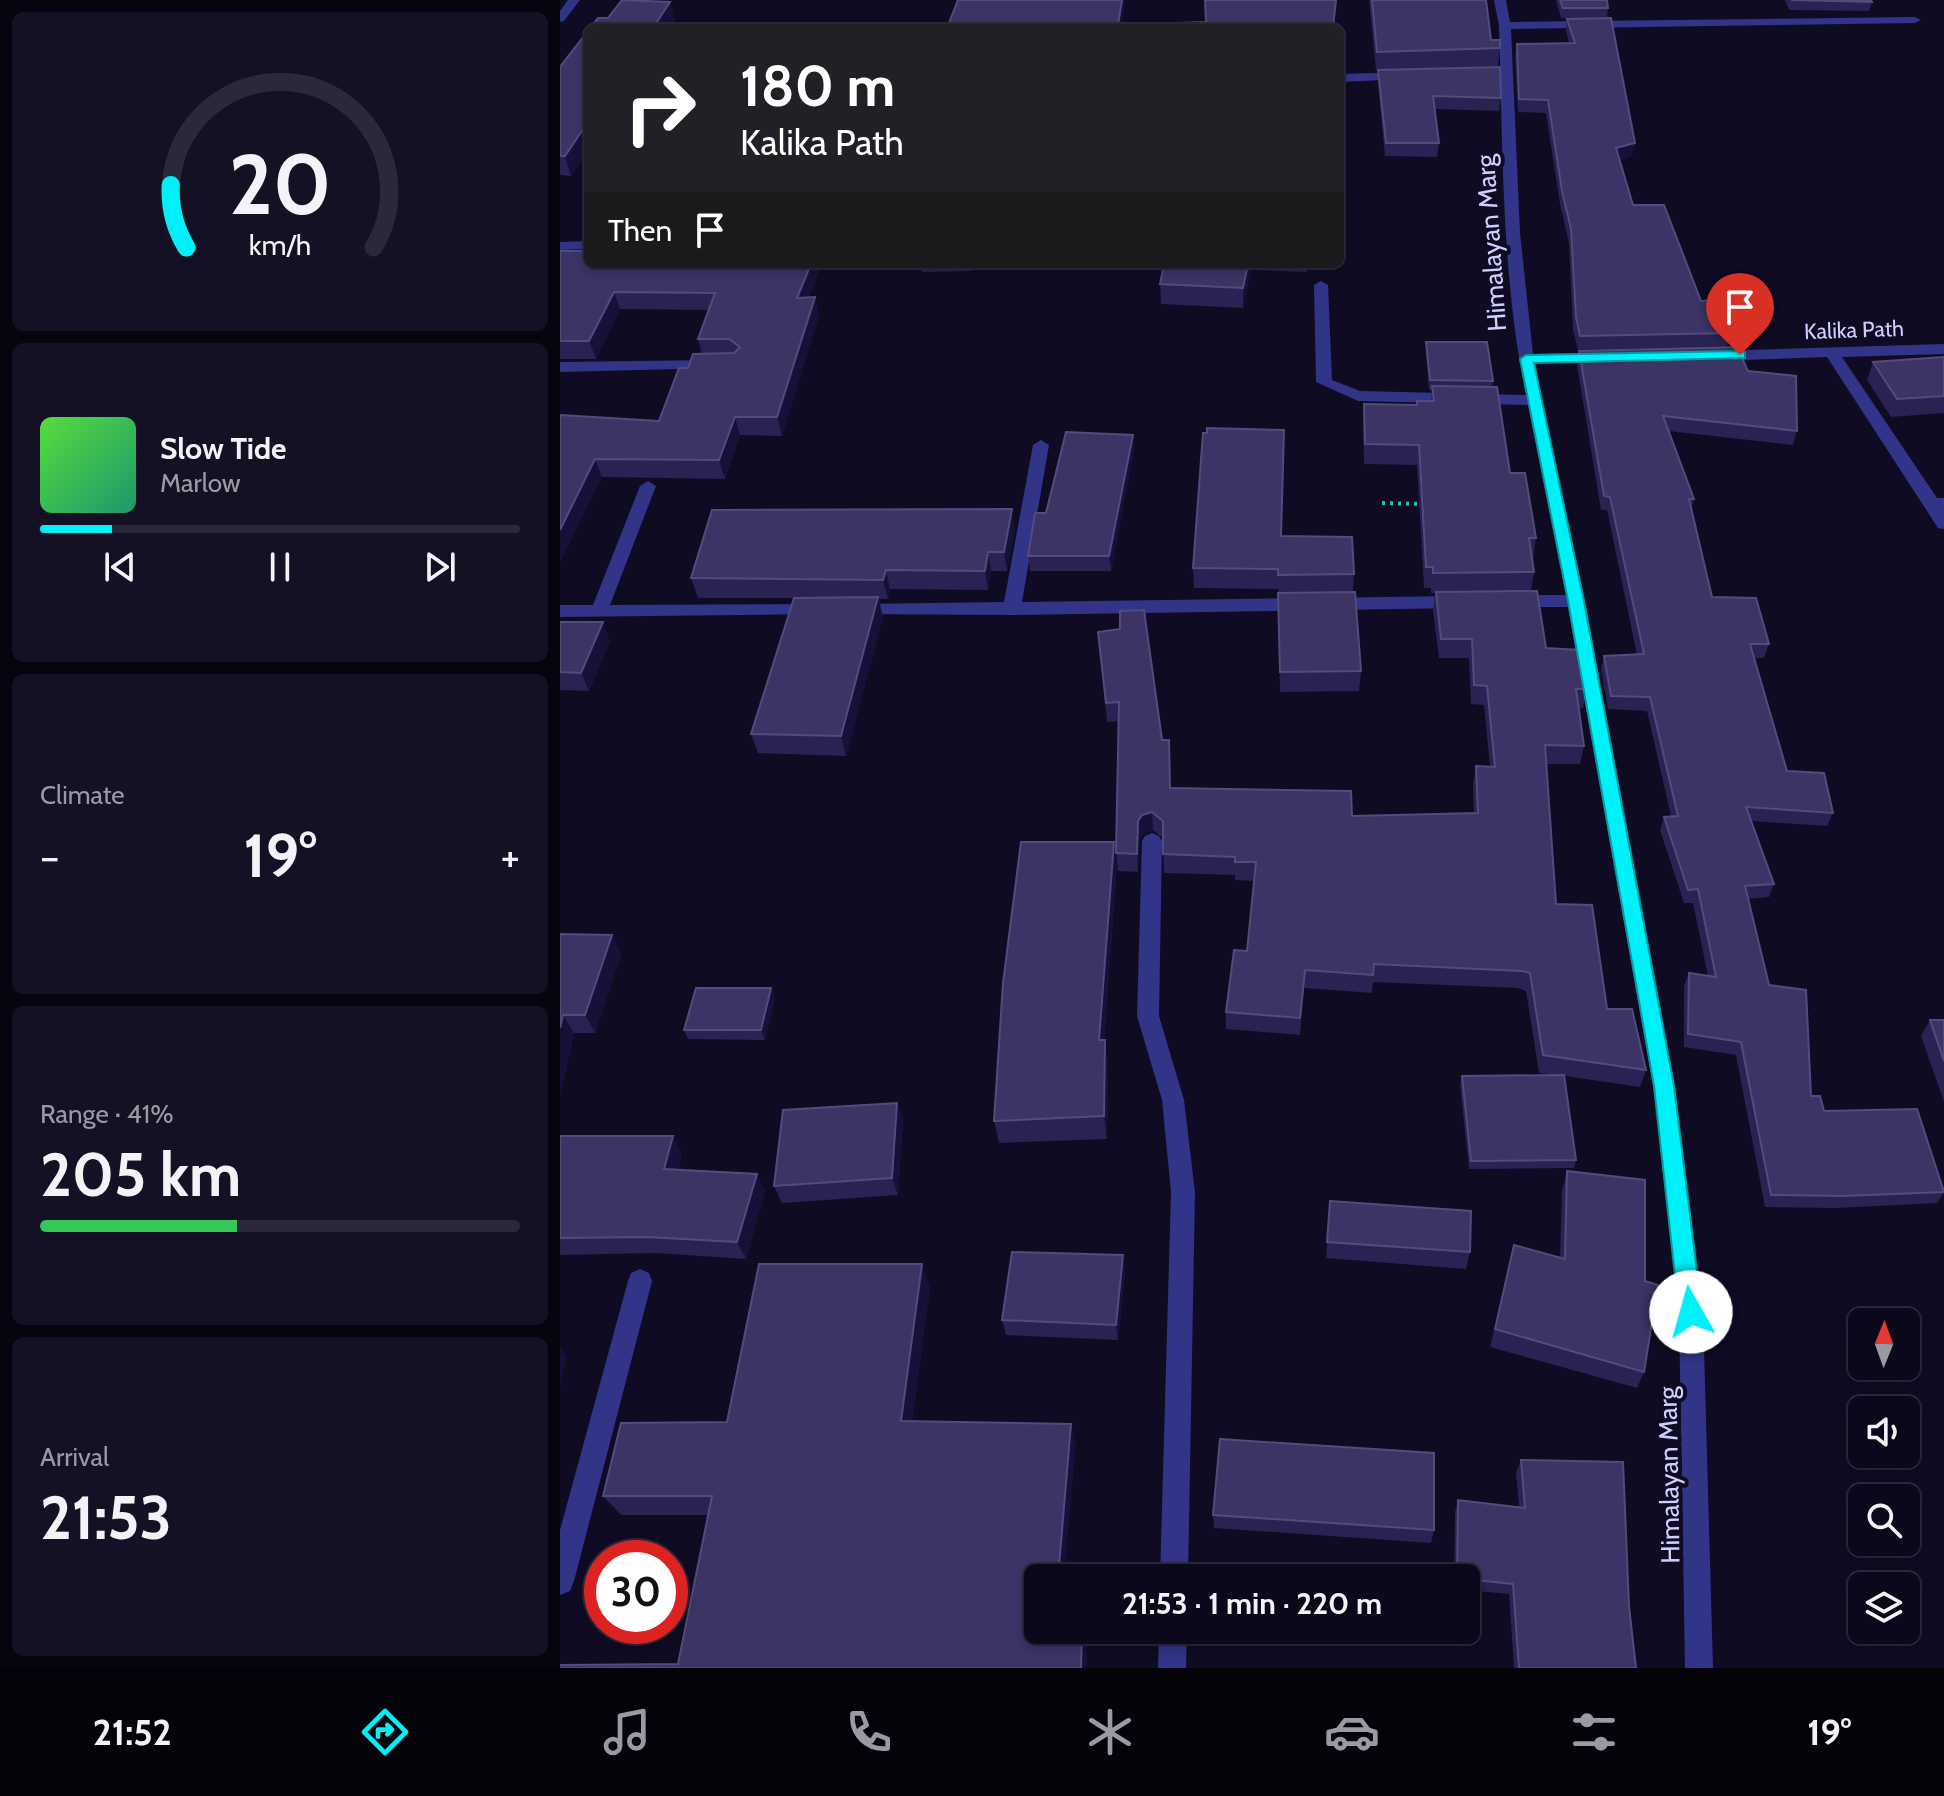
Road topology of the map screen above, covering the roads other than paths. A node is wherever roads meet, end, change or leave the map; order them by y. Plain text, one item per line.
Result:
1 (574, 0) edge
2 (1500, 0) edge
3 (560, 19) edge
4 (1915, 20) dead end
5 (1505, 26) junction
6 (1415, 75) edge
7 (1344, 78) edge
8 (584, 245) edge
9 (560, 246) edge
10 (1321, 285) dead end
11 (1944, 349) edge
12 (1832, 353) junction
13 (1694, 356) edge
14 (1618, 358) edge
15 (1526, 359) junction
16 (734, 365) edge
17 (560, 367) edge
18 (1534, 400) junction
19 (1041, 445) dead end
20 (648, 486) dead end
21 (1938, 504) edge
22 (1944, 524) edge
23 (1576, 601) junction
24 (1012, 609) junction
25 (560, 611) edge
26 (599, 611) junction
27 (1152, 841) dead end
28 (640, 1281) dead end
29 (1174, 1564) edge
30 (560, 1581) edge
31 (1173, 1644) edge
32 (1172, 1668) edge
33 (1699, 1668) edge

1 - 3 street
2 - 5 street, Himalayan Marg
4 - 5 street
5 - 15 street, Himalayan Marg
6 - 7 street
8 - 9 street
10 - 18 street
11 - 12 street, Kalika Path
12 - 13 street, Kalika Path
12 - 21 street
14 - 15 street
15 - 18 street, Himalayan Marg
16 - 17 street
18 - 23 street, Himalayan Marg
19 - 24 street
20 - 26 street
21 - 22 street
23 - 24 street
23 - 33 street, Himalayan Marg
24 - 26 street
25 - 26 street
27 - 29 street
28 - 30 street
31 - 32 street

